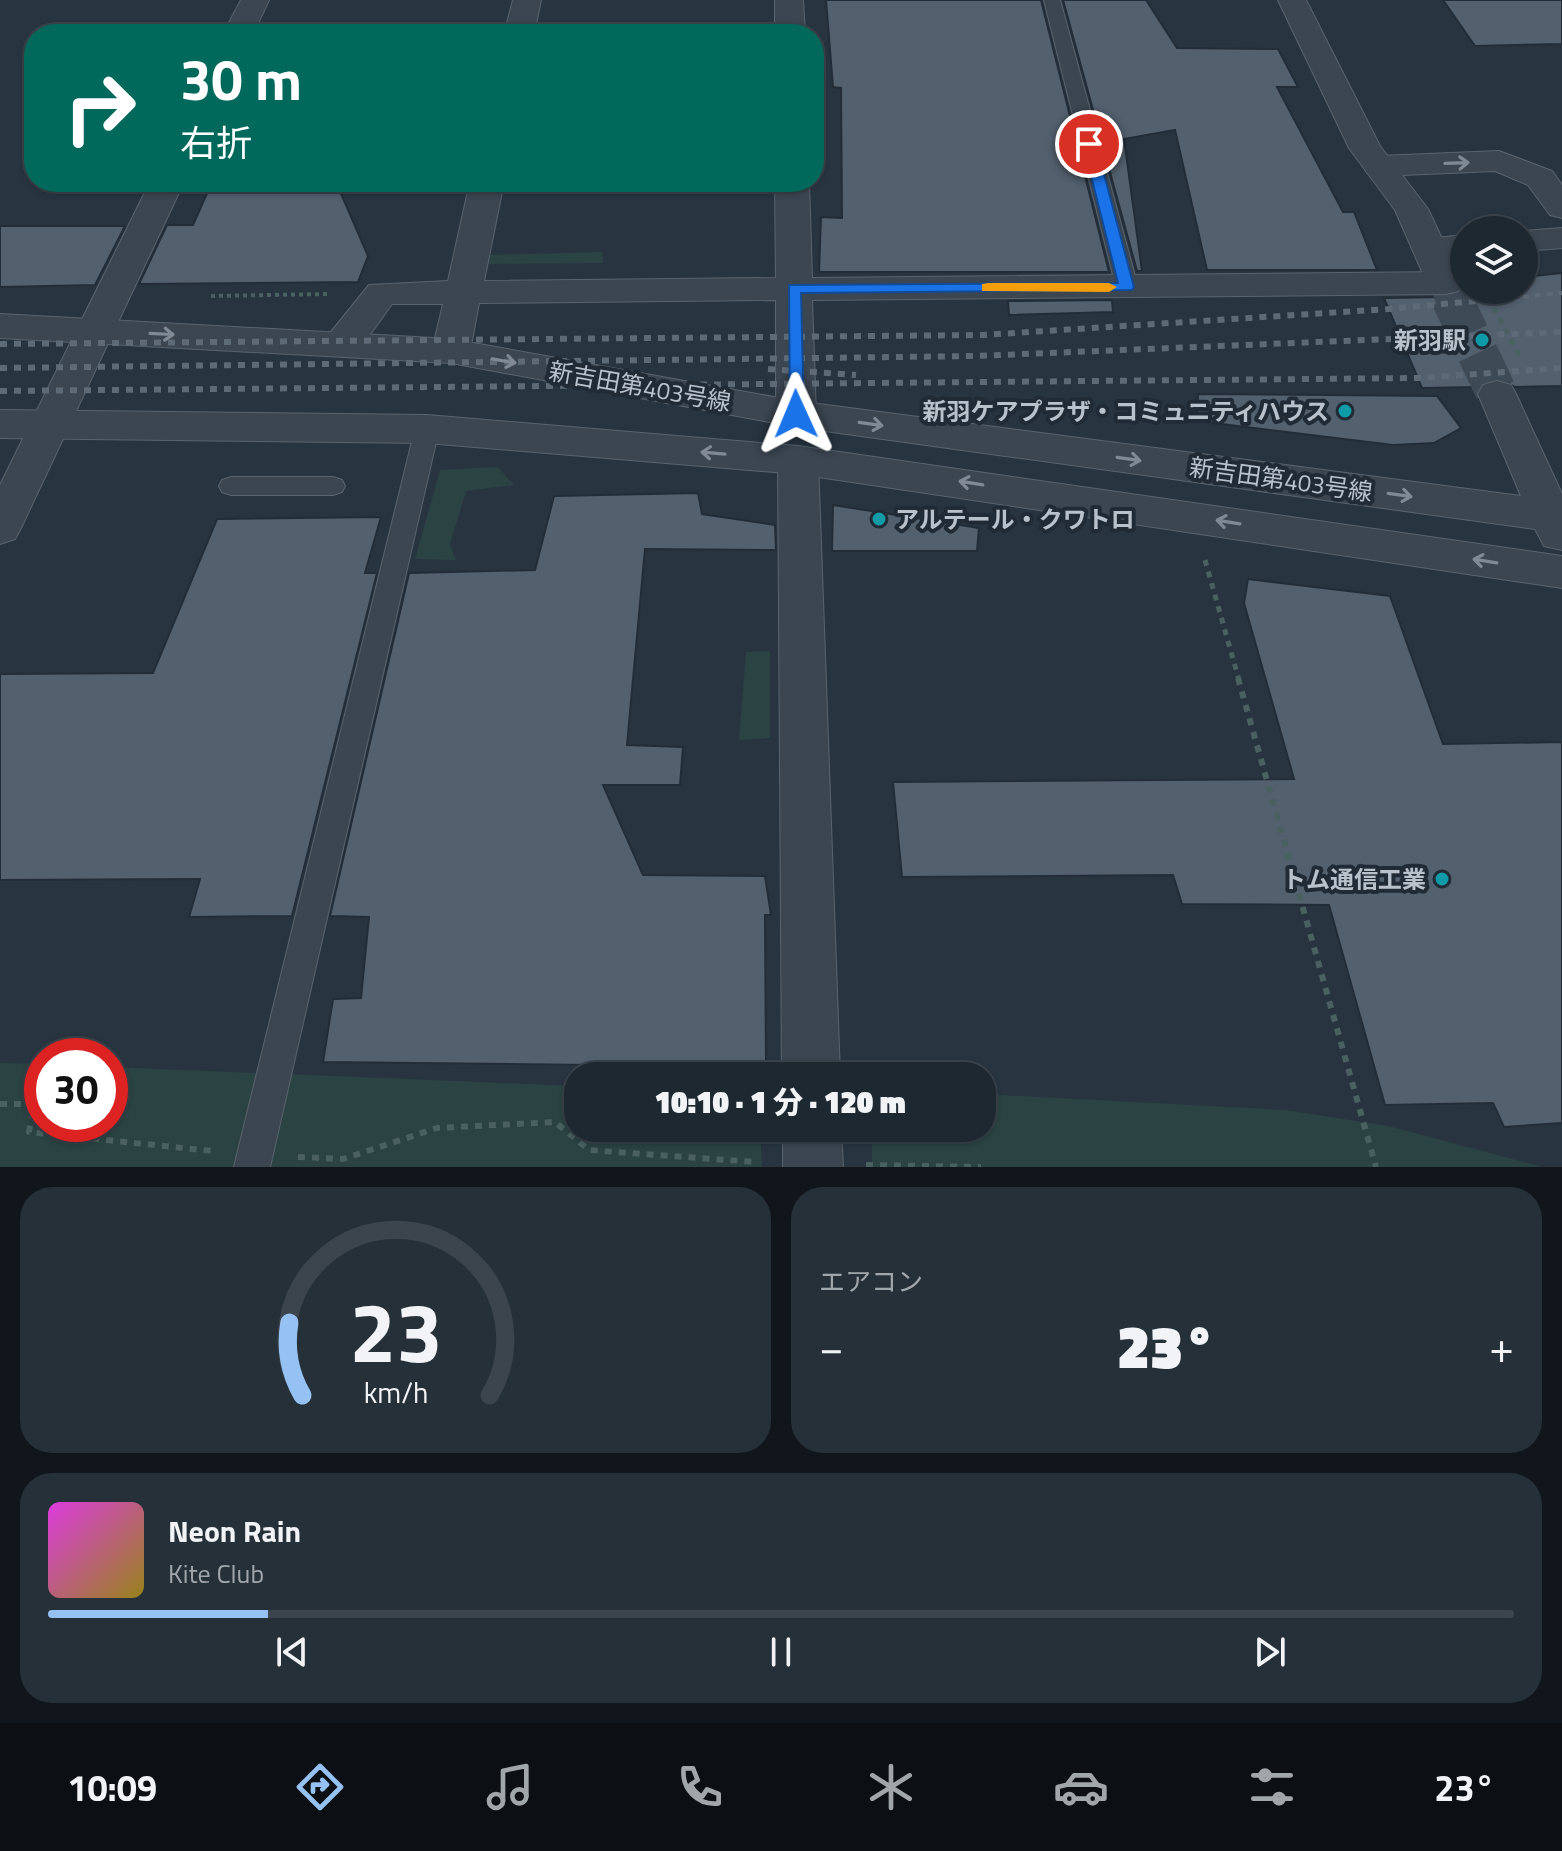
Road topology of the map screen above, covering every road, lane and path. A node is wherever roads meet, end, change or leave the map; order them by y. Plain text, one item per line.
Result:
1 (255, 0) edge
2 (527, 0) edge
3 (789, 0) edge
4 (1052, 0) edge
5 (1292, 0) edge
6 (243, 24) edge
7 (521, 24) edge
8 (790, 24) edge
9 (1379, 166) junction
10 (162, 192) edge
11 (485, 192) edge
12 (792, 192) edge
13 (1562, 208) edge
14 (1562, 238) edge
15 (1538, 240) edge
16 (1450, 246) edge
17 (1429, 247) junction
18 (1127, 287) junction
19 (794, 289) junction
20 (382, 293) junction
21 (463, 293) junction
22 (207, 296) dead end
23 (0, 326) edge
24 (95, 331) junction
25 (341, 343) junction
26 (451, 351) junction
27 (1497, 394) tunnel mouth
28 (51, 423) junction
29 (0, 424) edge
30 (427, 429) junction
31 (797, 437) junction
32 (231, 486) dead end
33 (333, 486) dead end
34 (1194, 517) junction
35 (1558, 524) edge
36 (0, 528) edge
37 (1562, 572) edge
38 (811, 1062) edge
39 (0, 1104) edge
40 (813, 1153) edge
41 (253, 1161) edge
42 (981, 1167) edge
43 (1376, 1167) edge

1 - 6 street
2 - 7 street
3 - 8 street
4 - 18 lane
5 - 9 street
9 -> 13 street
9 - 17 street
10 - 24 street
11 - 21 street
12 - 19 street
14 - 15 street
16 - 17 street
17 - 18 street
18 - 19 street
19 - 21 street
19 - 31 street
20 - 21 street
20 - 22 path
20 - 25 street
21 - 26 street
23 - 24 street, 新吉田第403号線
24 -> 25 street, 新吉田第403号線
24 - 28 street
25 - 26 street, 新吉田第403号線
26 -> 31 street, 新吉田第403号線
27 - 35 street
28 - 29 street, 新吉田第403号線
28 - 30 street, 新吉田第403号線
28 - 36 street
31 -> 30 street, 新吉田第403号線
30 - 41 lane
34 -> 31 street, 新吉田第403号線
31 -> 35 street, 新吉田第403号線
31 - 38 street
32 - 33 lane
37 -> 34 street, 新吉田第403号線
34 - 43 path
39 - 41 path
40 - 41 path
40 - 42 path

